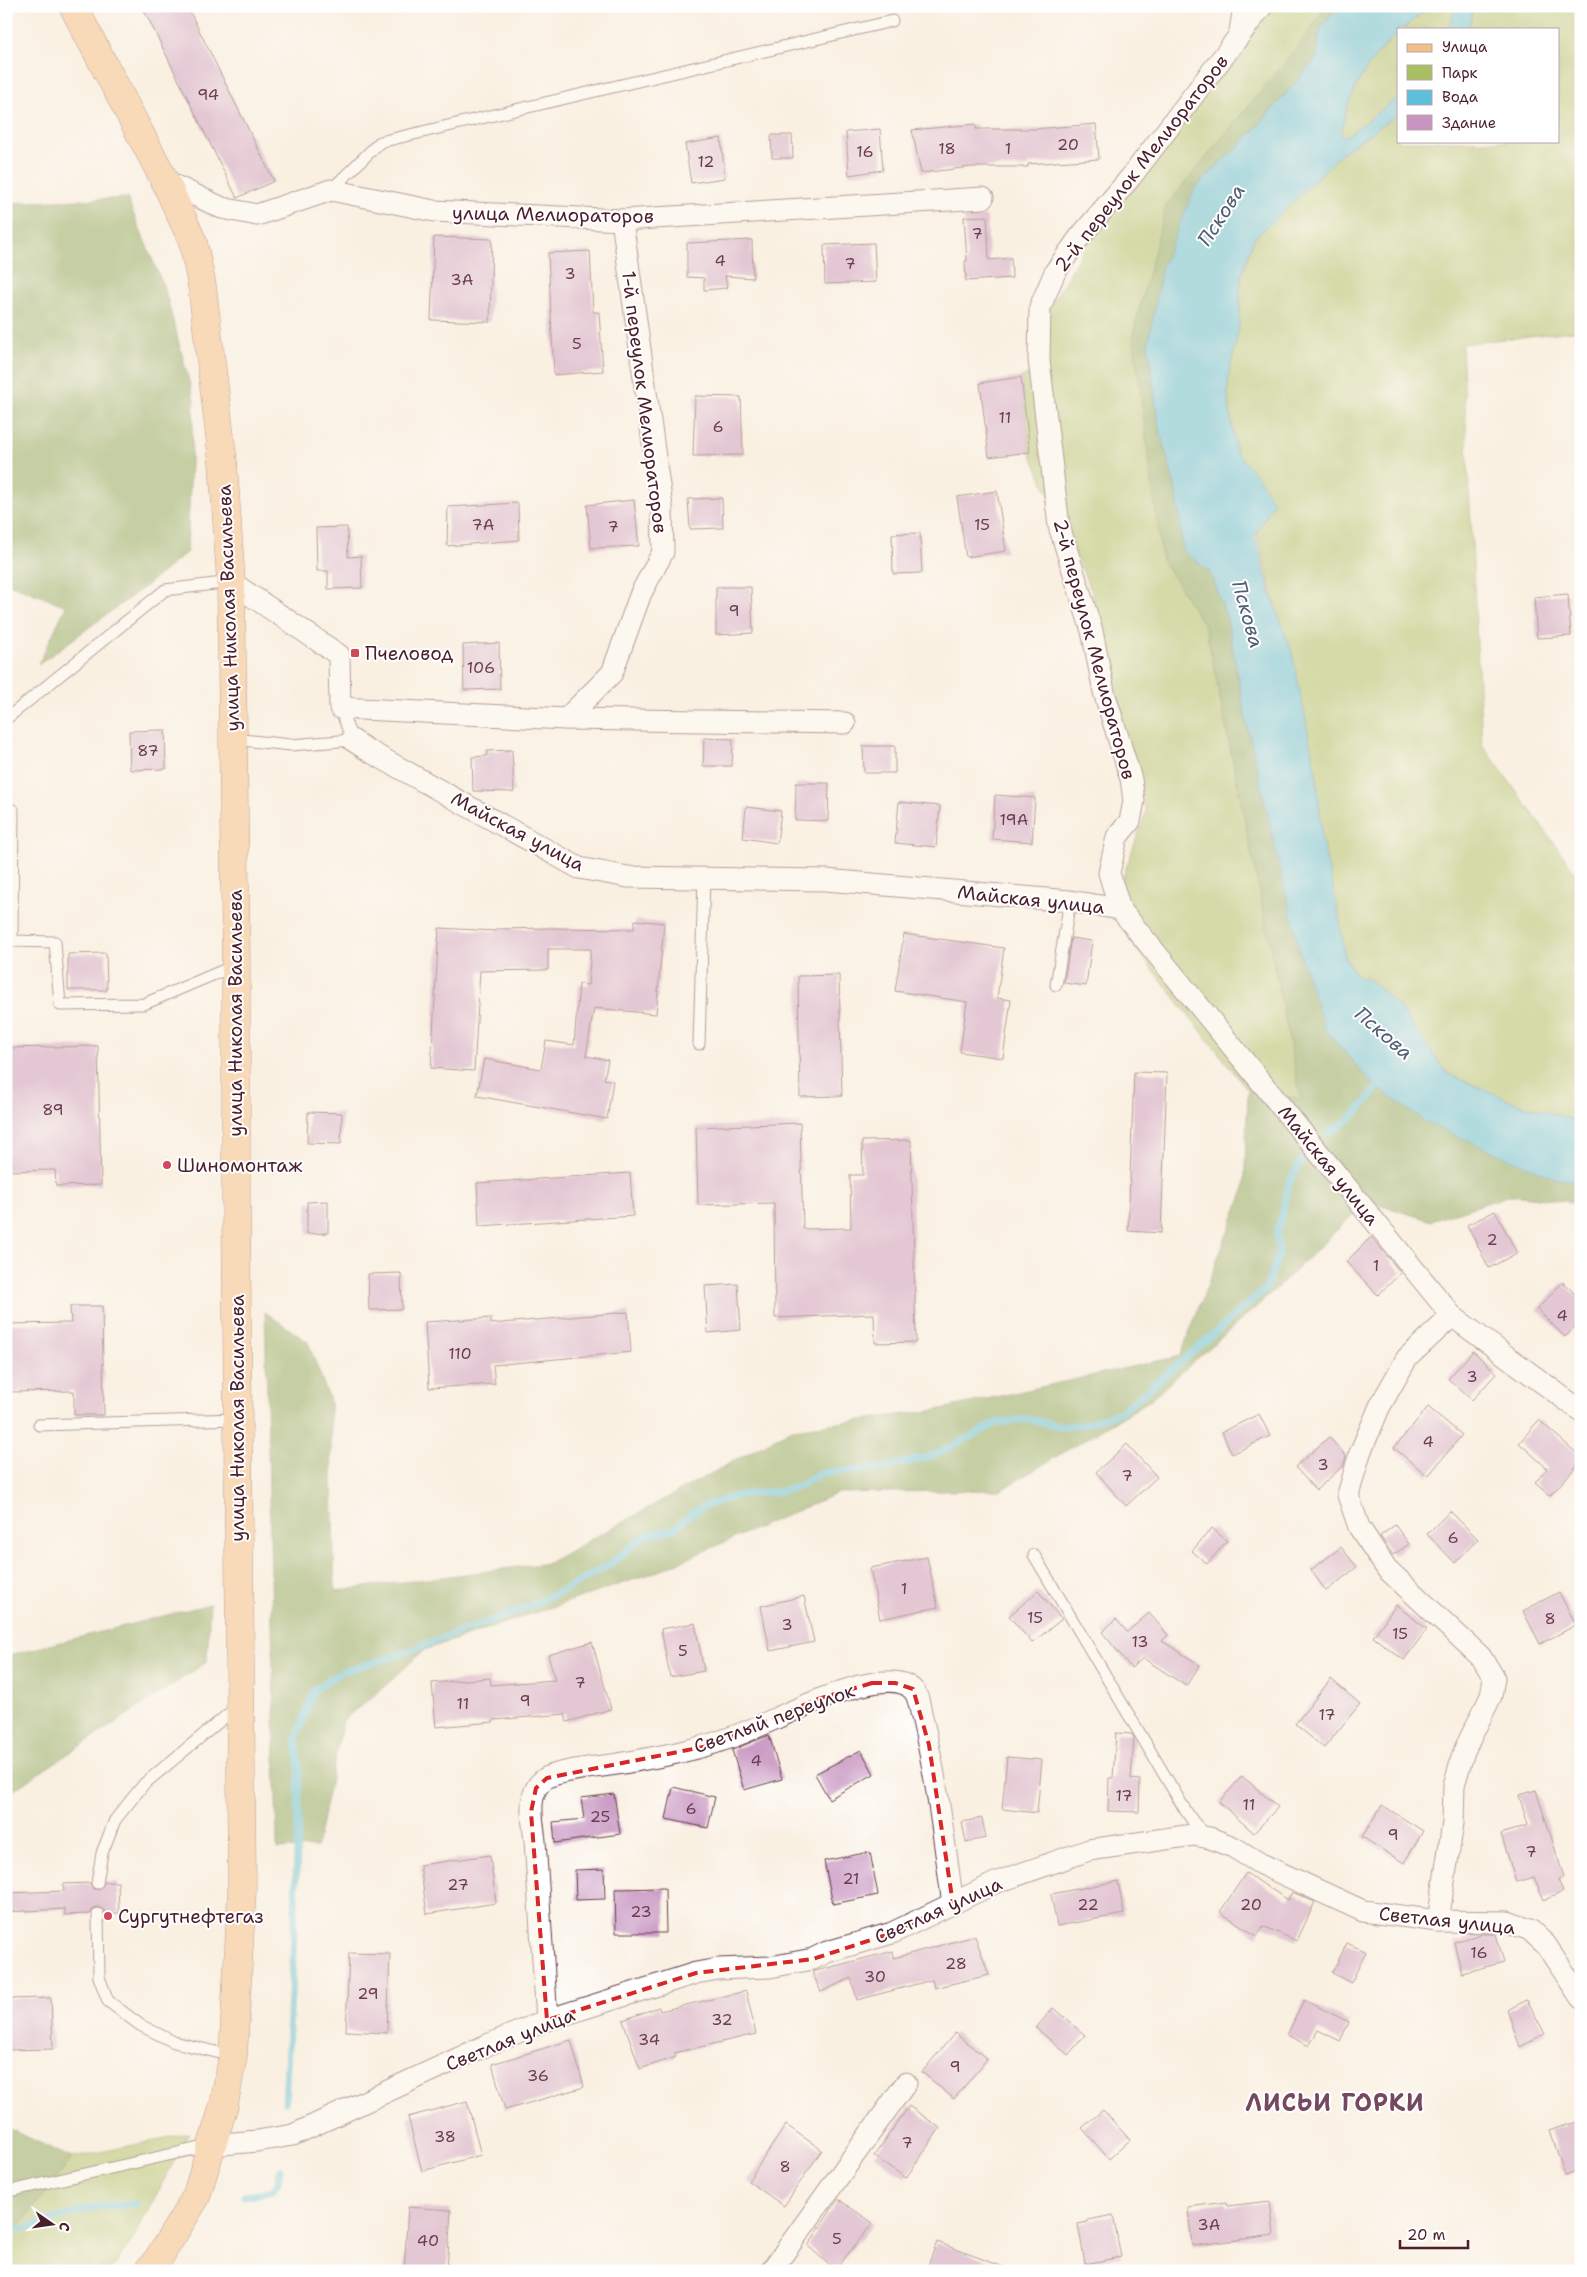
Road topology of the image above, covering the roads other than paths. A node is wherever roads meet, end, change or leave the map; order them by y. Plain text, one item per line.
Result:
1 (73, 6) edge
2 (1239, 6) edge
3 (1262, 6) edge
4 (892, 21) dead end
5 (1233, 44) junction
6 (165, 182) junction
7 (331, 190) junction
8 (983, 198) dead end
9 (622, 220) junction
10 (231, 582) junction
11 (340, 708) junction
12 (6, 719) edge
13 (566, 719) junction
14 (845, 723) dead end
15 (232, 739) junction
16 (352, 740) junction
17 (6, 809) edge
18 (704, 878) junction
19 (1070, 901) junction
20 (1120, 909) junction
21 (236, 965) junction
22 (1056, 985) dead end
23 (700, 1044) dead end
24 (1452, 1316) junction
25 (1581, 1411) edge
26 (237, 1419) junction
27 (39, 1425) dead end
28 (1034, 1555) dead end
29 (239, 1705) junction
30 (1210, 1838) junction
31 (97, 1882) dead end
32 (953, 1904) junction
33 (98, 1914) dead end
34 (1438, 1921) junction
35 (1581, 1998) edge
36 (547, 2020) junction
37 (234, 2056) junction
38 (906, 2083) dead end
39 (212, 2145) junction
40 (6, 2192) edge
41 (148, 2271) edge
42 (772, 2271) edge

1 - 6 main road, улица Николая Васильева
2 - 5 lane
3 - 5 street, 2-й переулок Мелиораторов
4 - 7 lane
5 - 20 street, 2-й переулок Мелиораторов
6 - 7 street
6 - 10 main road, улица Николая Васильева
7 - 9 street, улица Мелиораторов
8 - 9 street, улица Мелиораторов
9 - 13 street, 1-й переулок Мелиораторов
10 - 11 street
10 - 12 lane
10 - 15 main road, улица Николая Васильева
11 - 13 street
11 - 16 lane
13 - 14 street
15 - 16 lane
15 - 21 main road, улица Николая Васильева
16 - 18 street, Майская улица
17 - 21 lane
18 - 19 street, Майская улица
18 - 23 lane
19 - 20 street, Майская улица
19 - 22 lane
20 - 24 street, Майская улица
21 - 26 main road, улица Николая Васильева
24 - 25 street, Майская улица
24 - 34 street
26 - 27 lane
26 - 29 main road, улица Николая Васильева
28 - 30 lane
29 - 31 lane
29 - 37 main road, улица Николая Васильева
30 - 32 street, Светлая улица
30 - 34 street, Светлая улица
32 - 36 street, Светлая улица
32 - 36 street, Светлый переулок
33 - 37 lane
34 - 35 street, Светлая улица
36 - 39 street, Светлая улица
37 - 39 main road, улица Николая Васильева
38 - 42 street
39 - 40 lane
39 - 41 main road, улица Николая Васильева

